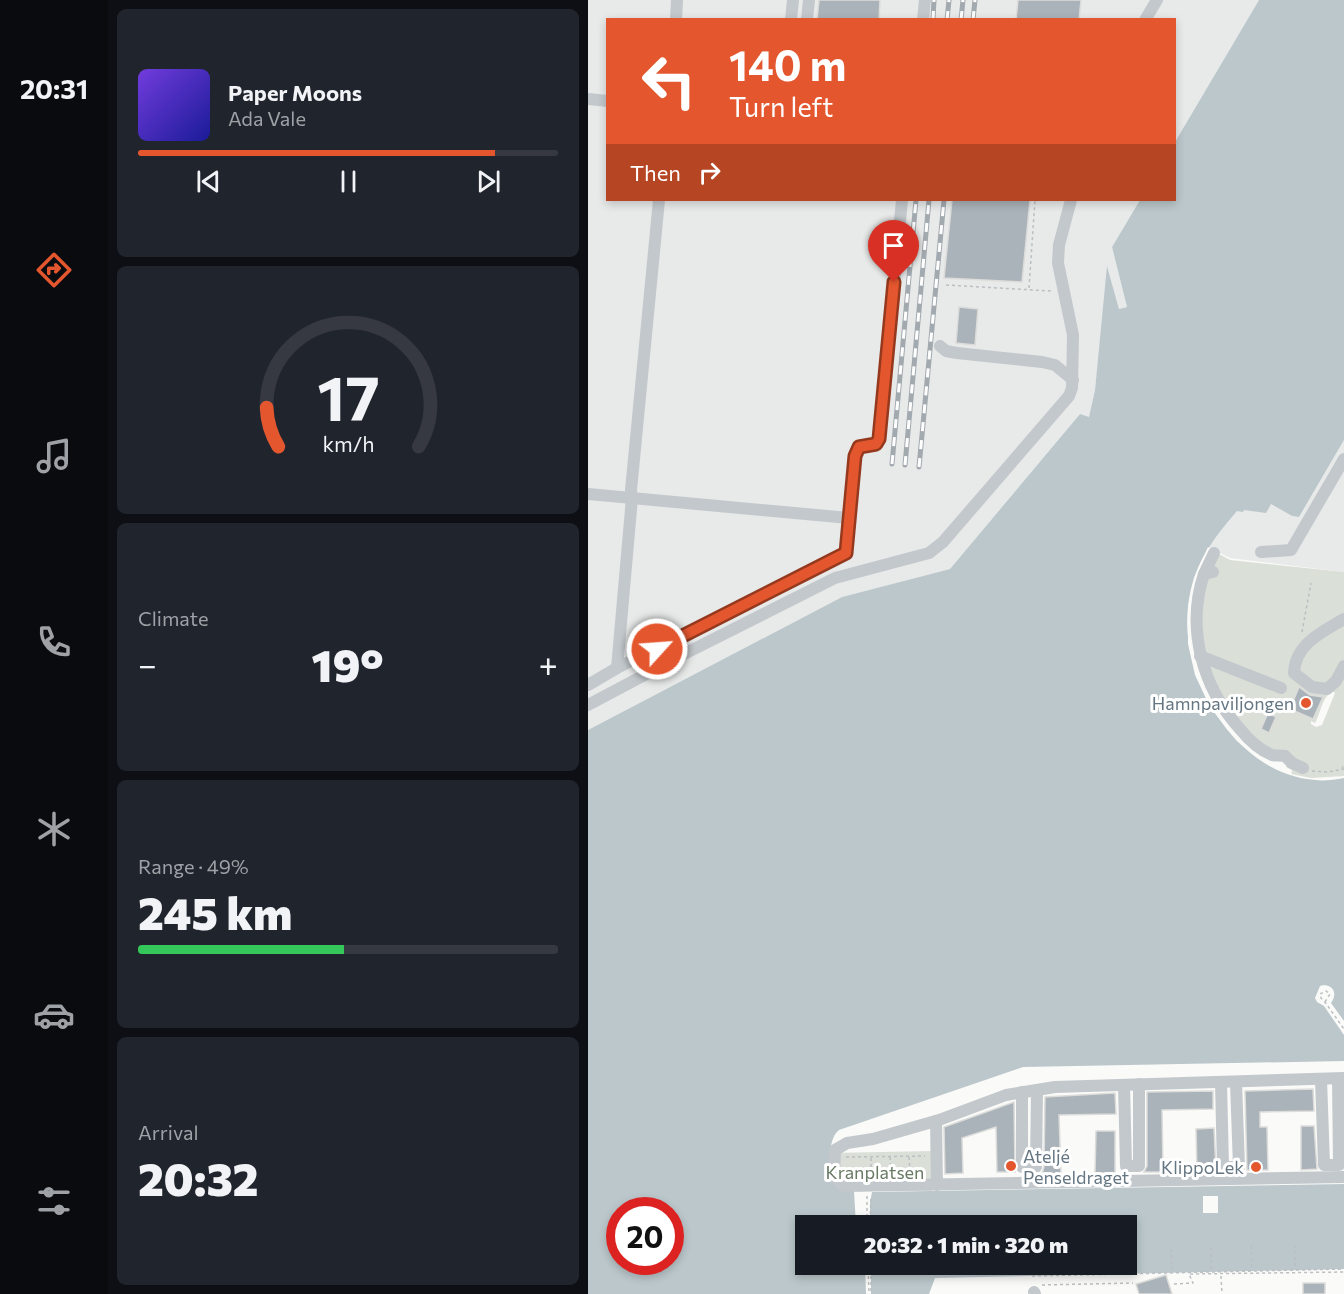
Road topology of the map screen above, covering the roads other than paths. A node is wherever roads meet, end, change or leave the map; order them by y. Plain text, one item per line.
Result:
1 (678, 0) edge
2 (793, 0) edge
3 (809, 0) edge
4 (925, 0) edge
5 (1157, 0) edge
6 (676, 18) edge
7 (791, 18) edge
8 (807, 18) edge
9 (923, 18) edge
10 (1146, 18) edge
11 (588, 99) edge
12 (606, 101) edge
13 (659, 201) edge
14 (902, 201) edge
15 (1071, 201) edge
16 (940, 346) dead end
17 (1073, 380) junction
18 (1344, 459) edge
19 (588, 494) edge
20 (633, 498) junction
21 (849, 518) junction
22 (1261, 552) dead end
23 (1214, 553) dead end
24 (1344, 619) edge
25 (1200, 656) junction
26 (1344, 666) edge
27 (617, 668) junction
28 (588, 685) edge
29 (1281, 688) dead end
30 (588, 705) edge
31 (1303, 768) road end
32 (1341, 1078) edge
33 (1321, 1079) junction
34 (1236, 1082) junction
35 (1221, 1083) junction
36 (1140, 1084) junction
37 (1124, 1085) junction
38 (1037, 1090) junction
39 (1022, 1092) junction
40 (936, 1120) junction
41 (1344, 1177) edge
42 (937, 1185) junction

1 - 6 street
2 - 7 street
3 - 8 street
4 - 9 street
5 - 10 street
11 - 12 street
13 - 20 street
14 - 21 street
15 - 17 street
16 - 17 street
17 - 30 street
18 - 22 street
19 - 20 street
20 - 21 street
20 - 27 street
21 - 27 street
23 - 25 street
24 - 26 street
25 - 29 street
25 - 31 street
27 - 28 street
32 - 33 street
32 - 33 street
33 - 34 street
34 - 35 street
34 - 35 street
35 - 36 street
36 - 37 street
36 - 37 street
37 - 38 street
38 - 39 street
38 - 39 street
39 - 40 street
40 - 42 street
40 - 42 street
41 - 42 street

